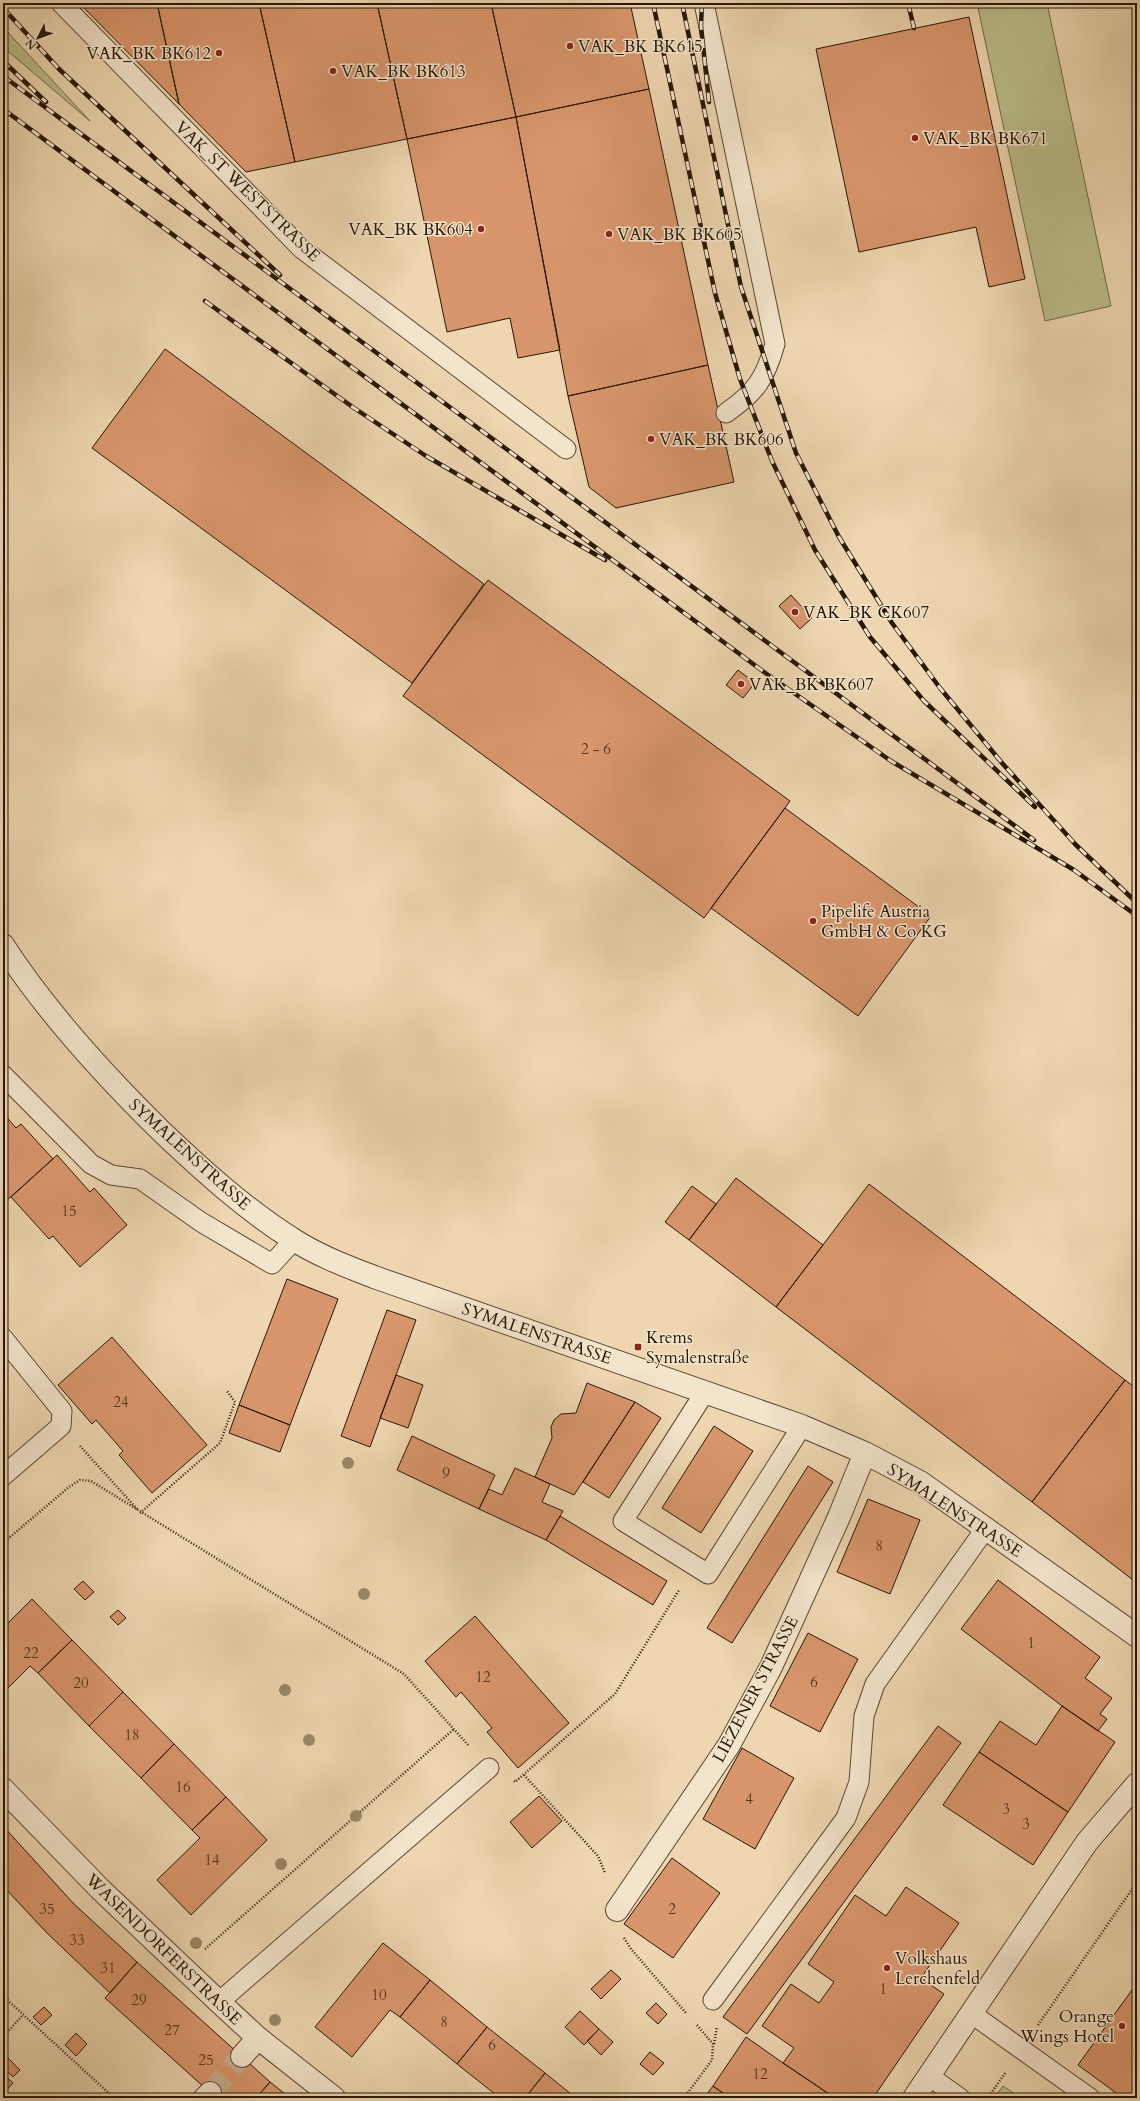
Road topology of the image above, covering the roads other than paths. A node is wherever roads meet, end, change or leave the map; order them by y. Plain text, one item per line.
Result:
1 (61, 3) edge
2 (704, 3) edge
3 (726, 412) dead end
4 (566, 449) dead end
5 (3, 945) edge
6 (3, 1075) edge
7 (294, 1240) junction
8 (3, 1338) edge
9 (705, 1392) junction
10 (802, 1426) junction
11 (865, 1453) junction
12 (3, 1476) edge
13 (986, 1528) junction
14 (1137, 1636) edge
15 (489, 1768) road end
16 (1137, 1784) edge
17 (3, 1789) edge
18 (617, 1910) dead end
19 (713, 2000) dead end
20 (219, 2002) junction
21 (972, 2014) junction
22 (258, 2038) junction
23 (242, 2056) tunnel mouth
24 (929, 2076) junction
25 (334, 2098) edge
26 (914, 2098) edge
27 (960, 2098) edge
28 (1090, 2098) edge

1 - 4 lane, VAK_ST WESTSTRASSE
2 - 3 lane
5 - 7 street, SYMALENSTRASSE
6 - 7 lane
7 - 9 street, SYMALENSTRASSE
8 - 12 lane
9 - 10 street, SYMALENSTRASSE
9 - 10 lane
10 - 11 street, SYMALENSTRASSE
11 - 13 street, SYMALENSTRASSE
11 - 18 street, LIEZENER STRASSE
13 - 14 street, SYMALENSTRASSE
13 - 19 lane
15 - 20 lane
16 - 21 street
17 - 20 street, WASENDORFERSTRASSE
20 - 22 street, WASENDORFERSTRASSE
21 - 24 street
21 - 28 lane
22 - 23 street
22 - 25 street, WASENDORFERSTRASSE
24 - 26 street
24 - 27 lane

